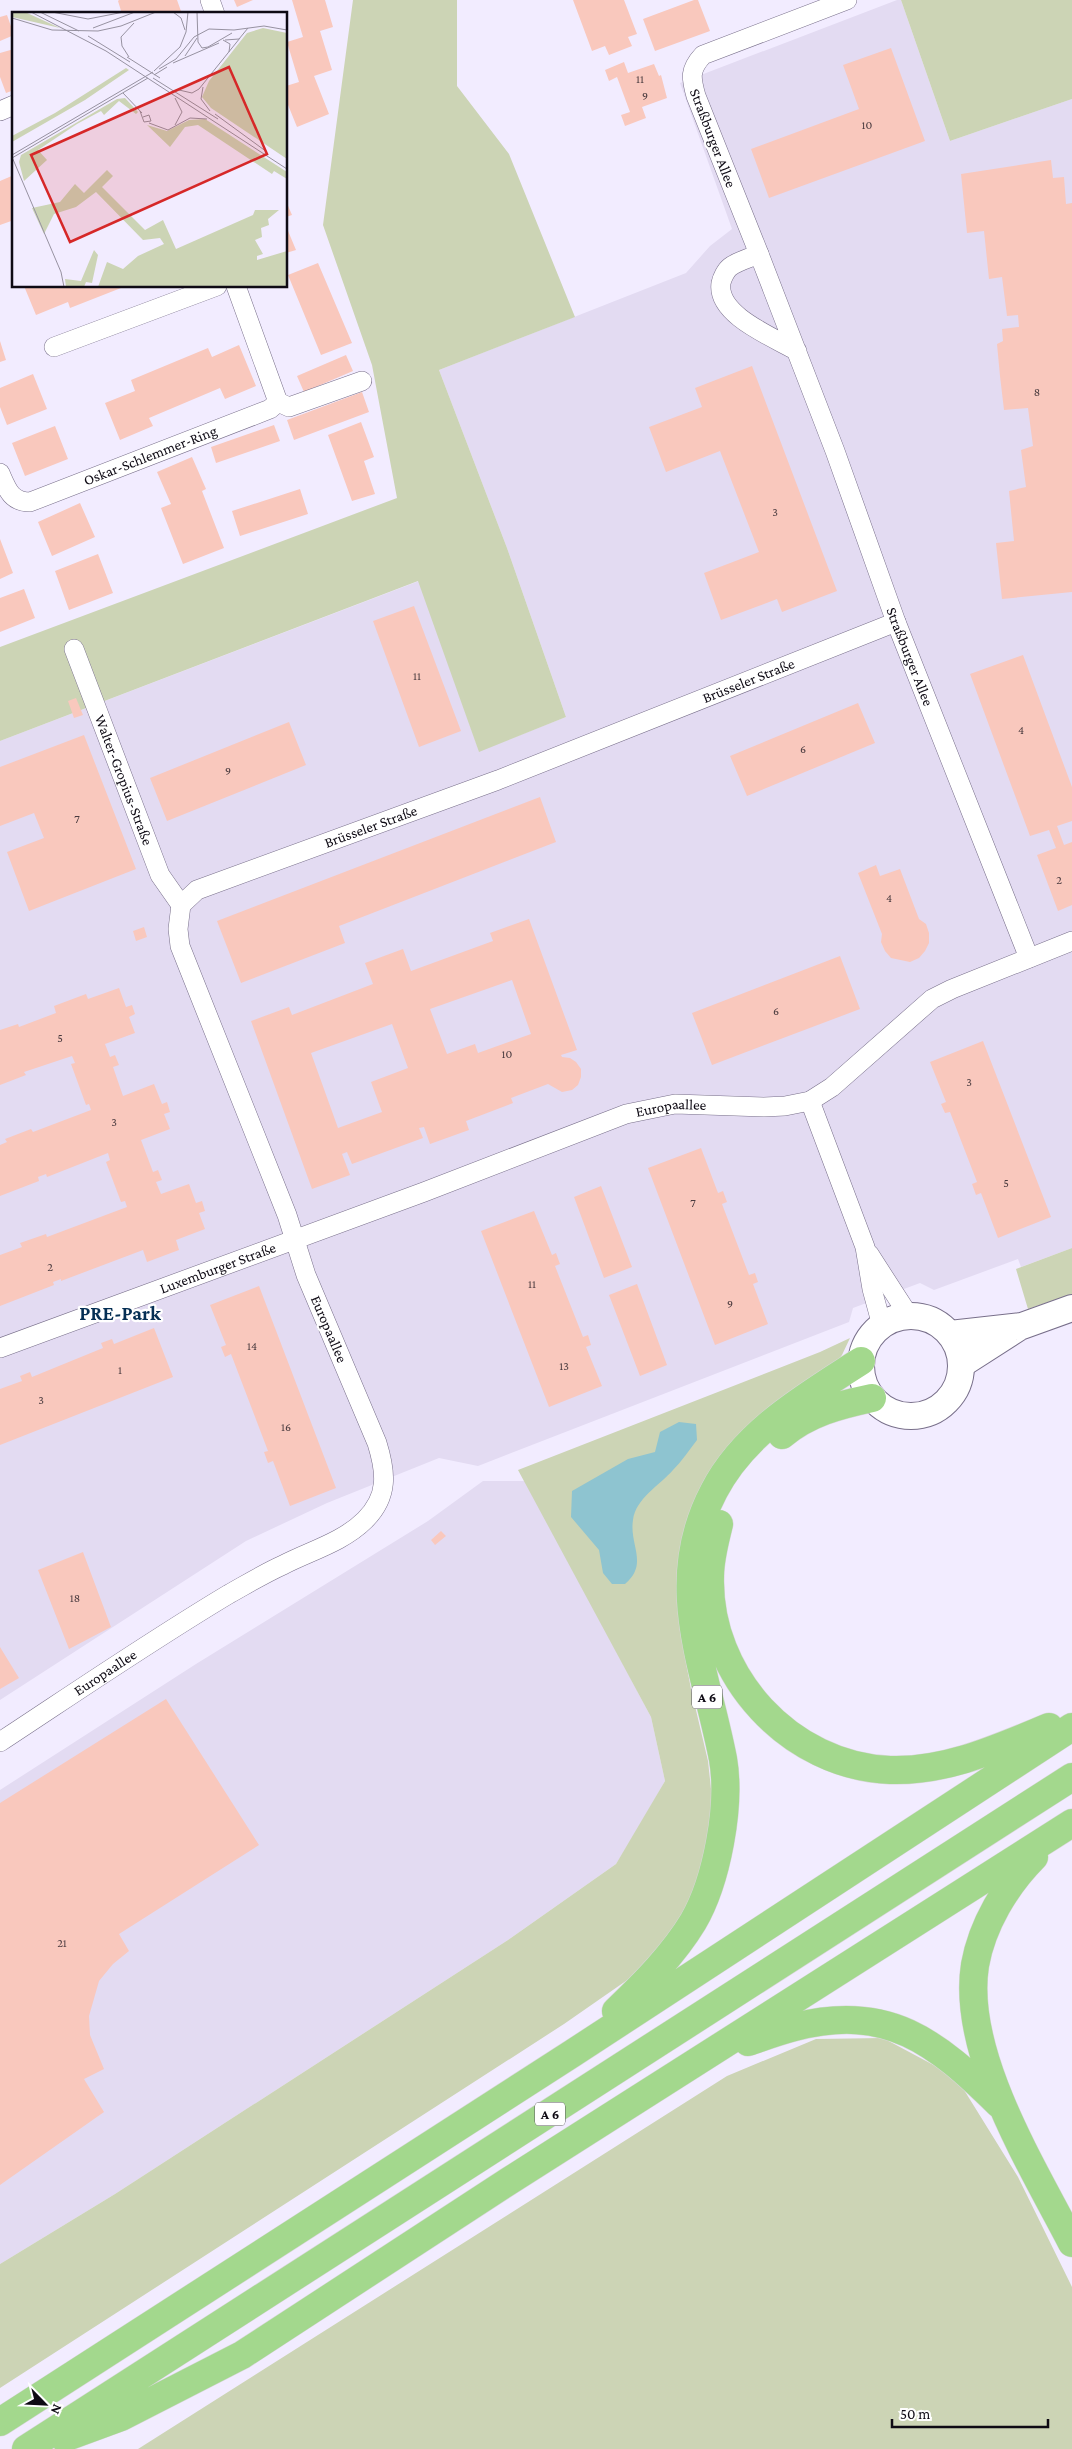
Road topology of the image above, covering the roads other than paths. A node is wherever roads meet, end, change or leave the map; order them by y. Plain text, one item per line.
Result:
1 (210, 0) edge
2 (847, 0) edge
3 (214, 12) edge
4 (12, 107) edge
5 (0, 111) edge
6 (758, 254) junction
7 (212, 288) edge
8 (237, 288) edge
9 (54, 347) dead end
10 (797, 351) junction
11 (362, 381) dead end
12 (278, 402) junction
13 (0, 473) edge
14 (896, 622) junction
15 (74, 649) dead end
16 (181, 905) junction
17 (1072, 942) edge
18 (1029, 958) junction
19 (810, 1101) junction
20 (295, 1240) junction
21 (865, 1247) junction
22 (1072, 1308) edge
23 (909, 1316) junction
24 (882, 1326) junction
25 (1022, 1326) junction
26 (950, 1334) junction
27 (0, 1348) edge
28 (861, 1361) junction
29 (962, 1364) junction
30 (872, 1398) junction
31 (1072, 1718) edge
32 (1072, 1727) edge
33 (0, 1742) edge
34 (1072, 1778) edge
35 (1067, 1826) edge
36 (574, 2053) junction
37 (706, 2056) junction
38 (1003, 2109) junction
39 (1072, 2243) edge
40 (0, 2422) edge
41 (26, 2449) edge
42 (34, 2449) edge

1 - 3 street
2 - 6 street, Straßburger Allee
4 - 5 street
6 - 10 street, Straßburger Allee
6 - 10 street
7 - 9 street
8 - 12 street
10 - 14 street, Straßburger Allee
11 - 12 street
12 - 13 street, Oskar-Schlemmer-Ring
14 - 16 street, Brüsseler Straße
14 - 18 street, Straßburger Allee
15 - 16 street, Walter-Gropius-Straße
16 - 20 street
17 - 18 street, Europaallee
18 - 19 street, Europaallee
19 - 20 street, Europaallee
19 - 21 street
20 - 27 street, Luxemburger Straße
20 - 33 street, Europaallee
21 - 23 street
21 - 24 street
22 - 25 main road
23 - 24 main road
23 - 26 main road
24 - 28 main road
25 - 26 main road
25 - 29 main road
26 - 29 main road
28 - 30 main road
28 - 36 highway, A 6
29 - 30 main road
30 - 31 highway
32 - 36 highway, A 6
34 - 41 highway, A 6
35 - 37 highway
35 - 38 highway
36 - 40 highway, A 6
37 - 38 highway
37 - 42 highway
38 - 39 highway

